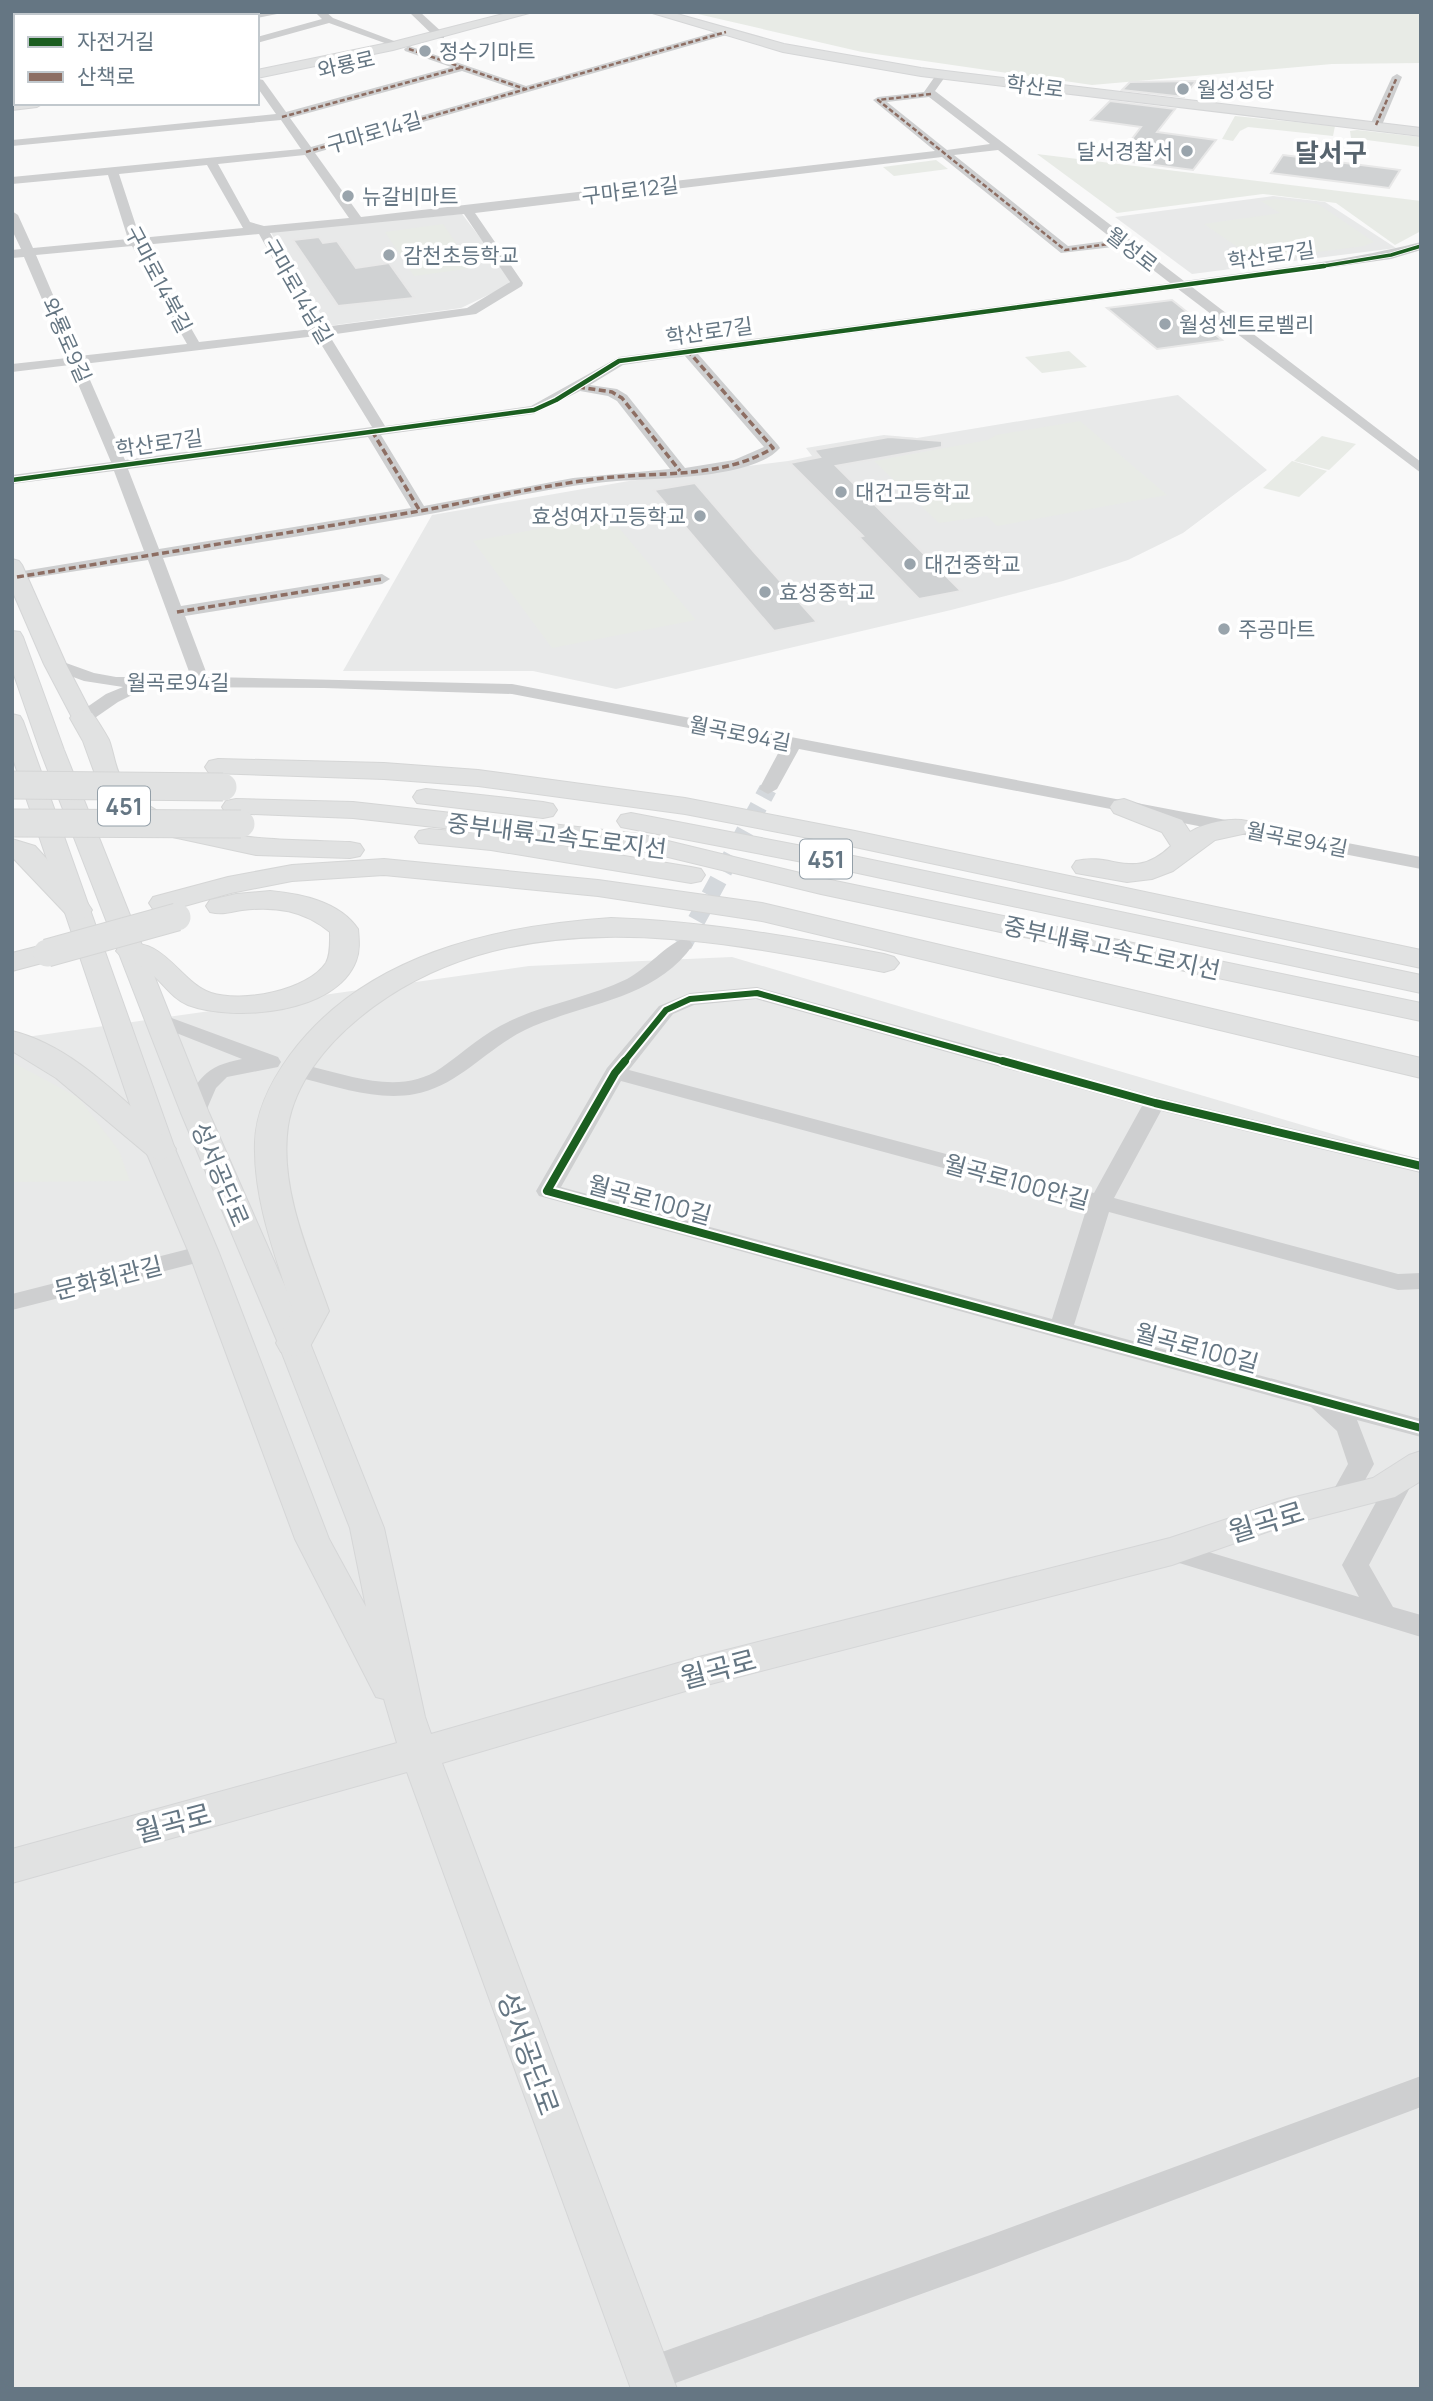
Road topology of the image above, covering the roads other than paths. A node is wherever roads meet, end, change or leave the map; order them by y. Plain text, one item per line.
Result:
1 (114, 12) edge
2 (282, 12) edge
3 (320, 12) edge
4 (414, 12) edge
5 (527, 12) edge
6 (655, 12) edge
7 (92, 14) edge
8 (259, 15) edge
9 (329, 20) junction
10 (726, 32) junction
11 (436, 37) junction
12 (259, 39) edge
13 (403, 46) junction
14 (463, 67) junction
15 (942, 74) junction
16 (1397, 77) dead end
17 (259, 79) edge
18 (259, 81) edge
19 (525, 89) junction
20 (931, 94) junction
21 (282, 117) junction
22 (1376, 125) junction
23 (1421, 132) edge
24 (12, 143) edge
25 (997, 147) junction
26 (306, 152) junction
27 (940, 152) junction
28 (211, 161) junction
29 (112, 171) junction
30 (12, 181) edge
31 (467, 210) junction
32 (12, 215) edge
33 (357, 220) junction
34 (262, 229) junction
35 (135, 242) junction
36 (1123, 242) junction
37 (1421, 246) edge
38 (27, 252) junction
39 (12, 254) edge
40 (1179, 285) junction
41 (320, 332) junction
42 (195, 346) junction
43 (689, 352) junction
44 (76, 360) junction
45 (12, 368) edge
46 (579, 387) junction
47 (376, 431) junction
48 (120, 466) junction
49 (1421, 469) edge
50 (680, 471) junction
51 (12, 480) edge
52 (420, 511) junction
53 (154, 554) junction
54 (15, 571) edge
55 (382, 579) dead end
56 (177, 612) junction
57 (12, 637) edge
58 (55, 664) junction
59 (201, 681) junction
60 (150, 682) junction
61 (83, 718) junction
62 (12, 721) edge
63 (793, 743) junction
64 (12, 769) edge
65 (478, 778) junction
66 (12, 785) edge
67 (768, 789) tunnel mouth
68 (230, 796) junction
69 (12, 805) edge
70 (1124, 807) junction
71 (12, 823) edge
72 (1237, 827) junction
73 (12, 847) edge
74 (1186, 847) junction
75 (1421, 863) edge
76 (78, 910) junction
77 (171, 910) junction
78 (36, 945) edge
79 (683, 946) tunnel mouth
80 (131, 951) junction
81 (12, 956) edge
82 (1421, 958) edge
83 (12, 962) edge
84 (1018, 973) junction
85 (962, 977) junction
86 (1421, 984) edge
87 (1421, 1012) edge
88 (158, 1019) junction
89 (1421, 1035) edge
90 (12, 1040) edge
91 (1421, 1068) edge
92 (615, 1073) junction
93 (313, 1074) dead end
94 (1421, 1089) edge
95 (1155, 1103) junction
96 (195, 1113) junction
97 (160, 1149) junction
98 (1421, 1166) edge
99 (1100, 1203) junction
100 (204, 1253) junction
101 (1421, 1281) edge
102 (12, 1302) edge
103 (1061, 1329) junction
104 (294, 1343) junction
105 (1314, 1399) junction
106 (1421, 1427) edge
107 (1412, 1470) edge
108 (1342, 1498) junction
109 (1172, 1550) junction
110 (1384, 1615) junction
111 (1421, 1626) edge
112 (412, 1735) junction
113 (12, 1866) edge
114 (1421, 2091) edge
115 (651, 2382) edge

1 - 7 street
2 - 8 street
3 - 9 street
4 - 11 street
5 - 11 main road, 와룡로
6 - 10 main road, 학산로
9 - 12 street
9 - 13 street
10 - 15 main road, 학산로
10 - 19 street, 구마로14길
11 - 13 main road, 와룡로
13 - 14 street
13 - 17 main road, 와룡로
14 - 19 street
14 - 21 street
15 - 20 street
15 - 22 main road, 학산로
16 - 22 street
18 - 21 street
19 - 26 street, 구마로14길
20 - 25 street, 월성로
20 - 27 street
21 - 24 street
21 - 26 street
22 - 23 main road, 학산로
25 - 27 street, 구마로12길
25 - 36 street, 월성로
26 - 28 street, 구마로14길
26 - 33 street
27 - 31 street, 구마로12길
27 - 36 street
28 - 29 street, 구마로14길
28 - 34 street, 구마로14남길
29 - 30 street, 구마로14길
29 - 35 street, 구마로14북길
31 - 33 street, 구마로12길
31 - 41 street
32 - 38 street, 와룡로9길
33 - 34 street, 구마로12길
34 - 35 street, 구마로12길
34 - 41 street, 구마로14남길
35 - 38 street, 구마로12길
35 - 42 street, 구마로14북길
36 - 40 street, 월성로
37 - 40 street, 학산로7길
38 - 39 street, 구마로12길
38 - 44 street, 와룡로9길
40 - 43 street, 학산로7길
40 - 49 street, 월성로
41 - 42 street
41 - 47 street, 구마로14남길
42 - 44 street
43 - 46 street, 학산로7길
43 - 50 street
44 - 45 street
44 - 48 street, 와룡로9길
46 - 47 street, 학산로7길
46 - 50 street
47 - 48 street, 학산로7길
47 - 52 street, 구마로14남길
48 - 51 street, 학산로7길
48 - 53 street, 와룡로9길
50 - 52 street
52 - 53 street
53 - 54 street
53 - 56 street, 와룡로9길
54 - 58 main road
55 - 56 street
56 - 59 street, 와룡로9길
57 - 80 main road, 성서공단로
58 - 60 street, 월곡로94길
58 - 61 main road
59 - 60 street, 월곡로94길
59 - 63 street, 월곡로94길
60 - 61 street
61 - 84 highway
62 - 76 main road, 성서공단로
63 - 67 street
63 - 70 street, 월곡로94길
64 - 68 highway
65 - 68 highway
65 - 74 highway
65 - 82 highway
66 - 68 highway, 중부내륙고속도로지선 / 451, bridge
68 - 69 highway, 중부내륙고속도로지선 / 451
68 - 71 highway, bridge
68 - 86 highway, 중부내륙고속도로지선 / 451
68 - 87 highway, 중부내륙고속도로지선 / 451
68 - 89 highway
70 - 72 street, 월곡로94길
70 - 74 highway
72 - 74 highway
72 - 75 street, 월곡로94길
73 - 76 highway
76 - 97 main road, 성서공단로
77 - 78 highway, bridge
77 - 80 highway
77 - 84 highway
77 - 85 highway
78 - 81 highway
78 - 83 highway
79 - 93 street
80 - 88 main road, 성서공단로
84 - 91 highway
85 - 94 highway
85 - 104 highway
88 - 96 main road, 성서공단로
88 - 96 street
90 - 97 highway
92 - 95 street, 월곡로100길
92 - 99 street, 월곡로100안길
92 - 103 street, 월곡로100길
95 - 98 street, 월곡로100길
95 - 99 street
96 - 104 main road, 성서공단로
97 - 100 main road, 성서공단로
99 - 101 street, 월곡로100안길
99 - 103 street
100 - 102 street, 문화회관길
100 - 112 main road, 성서공단로
103 - 105 street, 월곡로100길
104 - 112 main road, 성서공단로
105 - 106 street, 월곡로100길
105 - 108 street
107 - 108 main road, 월곡로
107 - 110 street
108 - 109 main road, 월곡로
109 - 110 street
109 - 112 main road, 월곡로
110 - 111 street
112 - 113 main road, 월곡로
112 - 115 main road, 성서공단로
114 - 115 street

